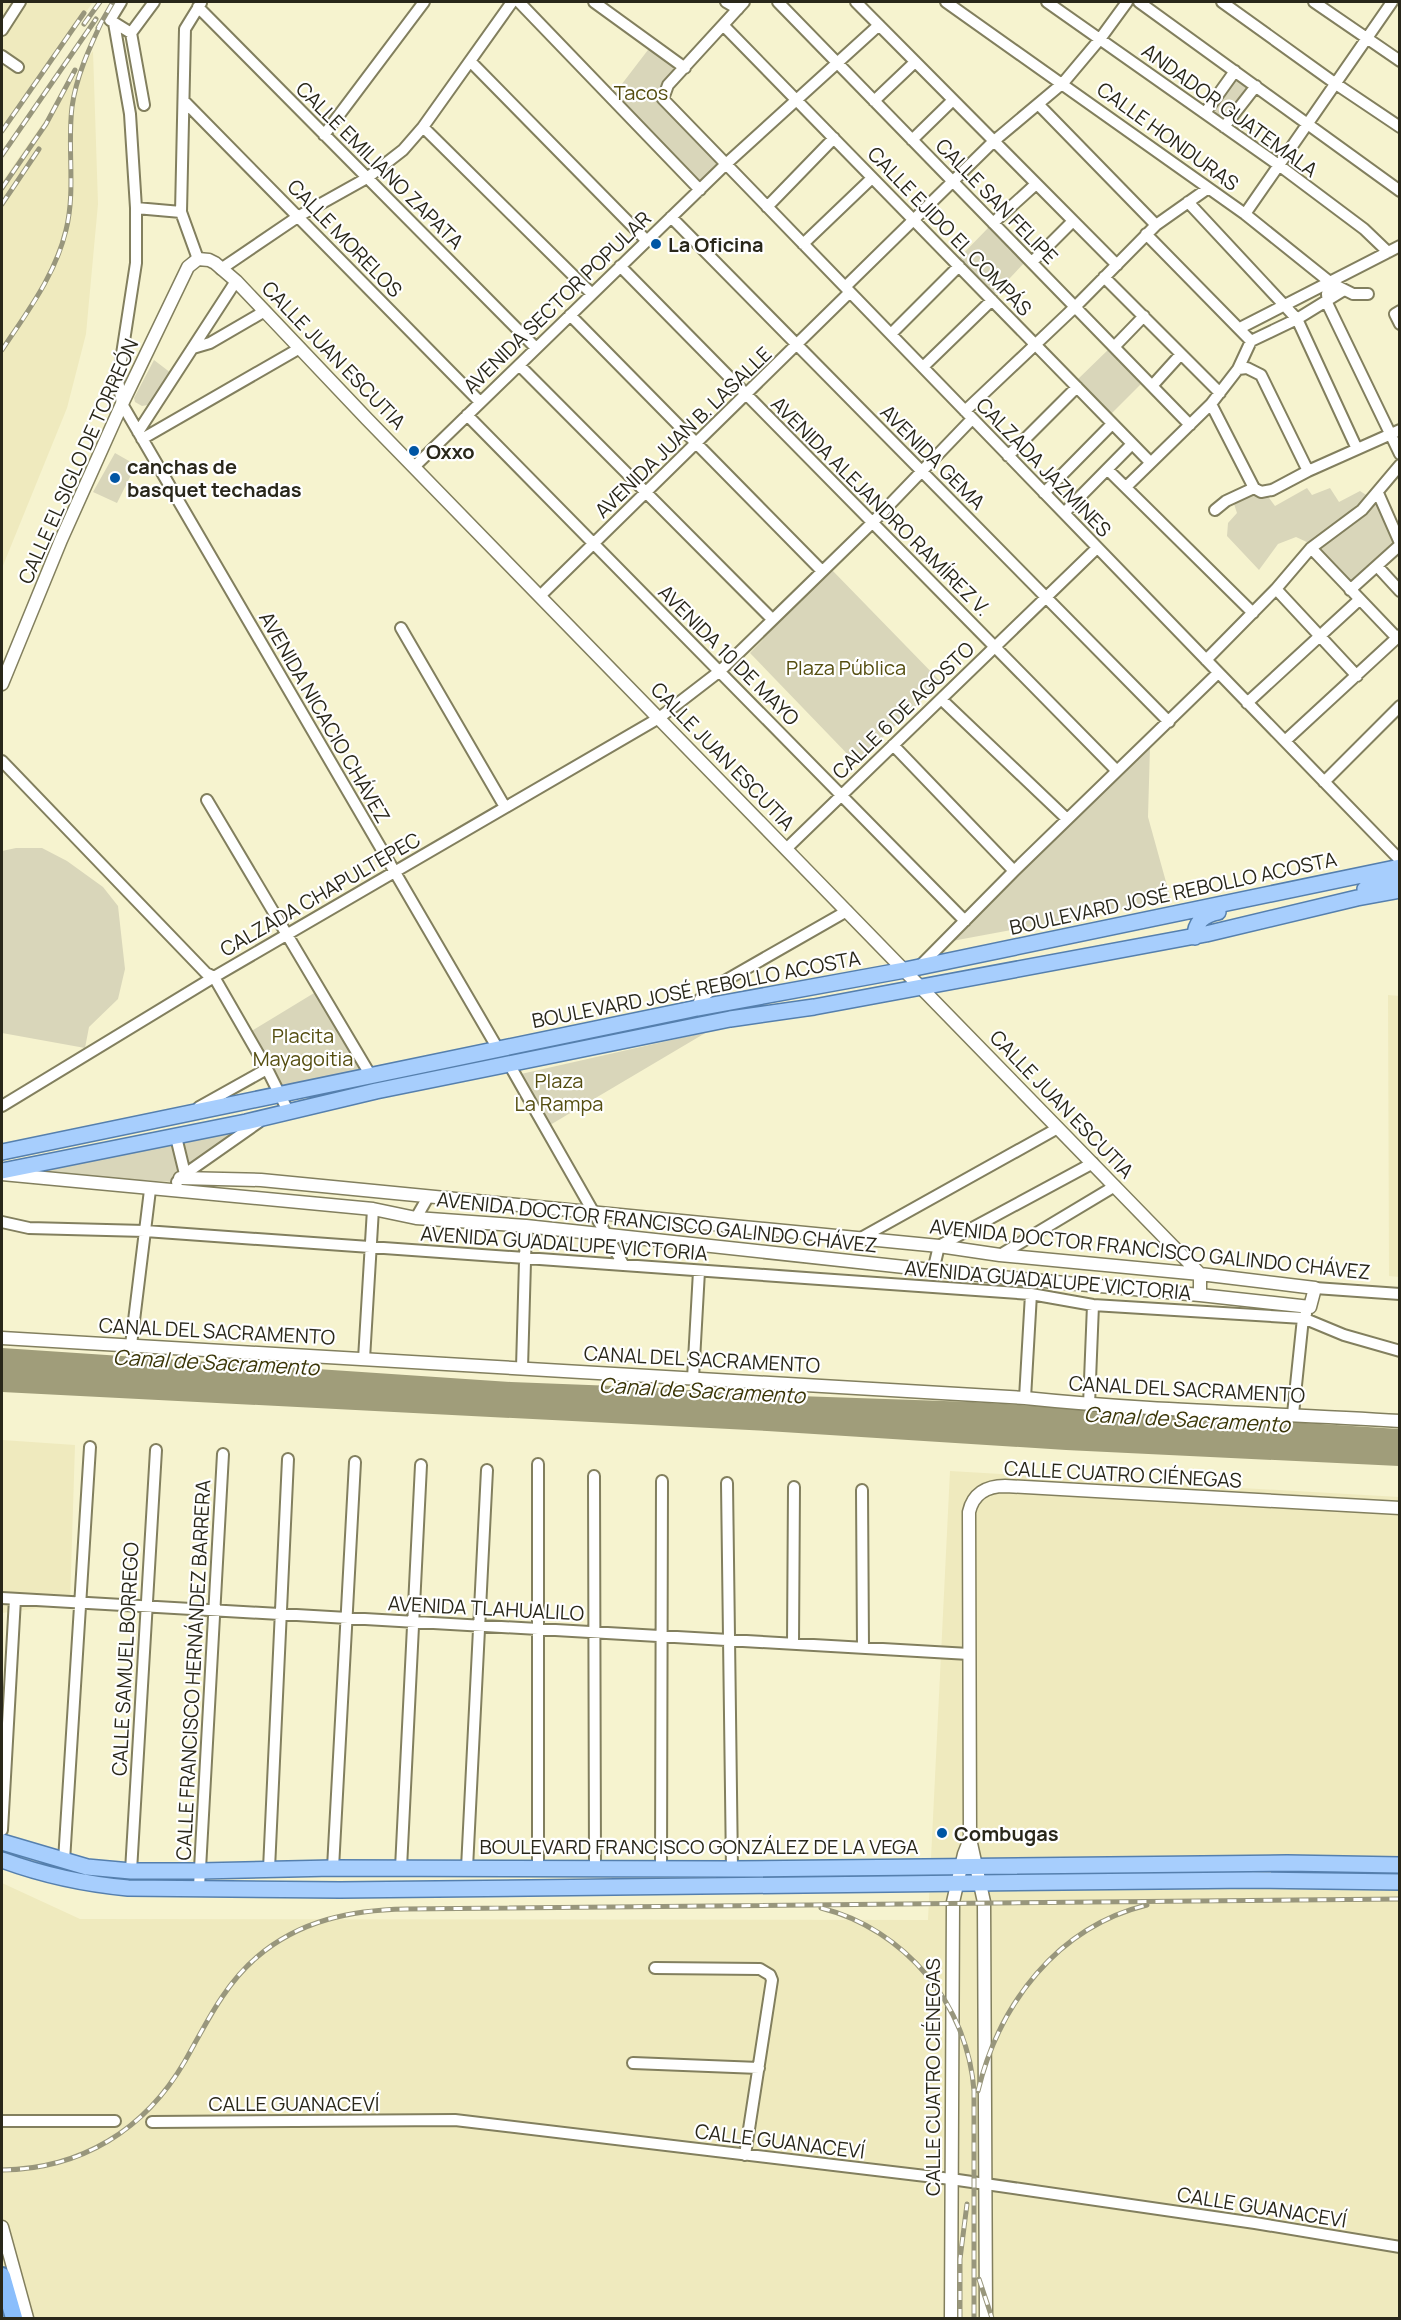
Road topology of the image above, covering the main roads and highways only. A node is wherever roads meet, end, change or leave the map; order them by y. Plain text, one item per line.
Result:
1 (1400, 867) edge
2 (1400, 877) edge
3 (1400, 890) edge
4 (1358, 898) junction
5 (1249, 899) junction
6 (1195, 936) junction
7 (498, 1049) junction
8 (427, 1081) junction
9 (2, 1152) edge
10 (2, 1173) edge
11 (2, 1842) edge
12 (2, 1860) edge
13 (1400, 1865) edge
14 (1400, 1882) edge
15 (2, 2276) edge
16 (14, 2319) edge

1 - 5 main road, BOULEVARD JOSÉ REBOLLO ACOSTA
2 - 4 main road
3 - 4 main road, BOULEVARD JOSÉ REBOLLO ACOSTA
4 - 6 main road, BOULEVARD JOSÉ REBOLLO ACOSTA
5 - 6 main road
5 - 7 main road, BOULEVARD JOSÉ REBOLLO ACOSTA
6 - 8 main road, BOULEVARD JOSÉ REBOLLO ACOSTA
7 - 8 main road
7 - 9 main road, BOULEVARD JOSÉ REBOLLO ACOSTA
8 - 10 main road, BOULEVARD JOSÉ REBOLLO ACOSTA
11 - 13 main road, BOULEVARD FRANCISCO GONZÁLEZ DE LA VEGA
12 - 14 main road, BOULEVARD FRANCISCO GONZÁLEZ DE LA VEGA
15 - 16 highway

